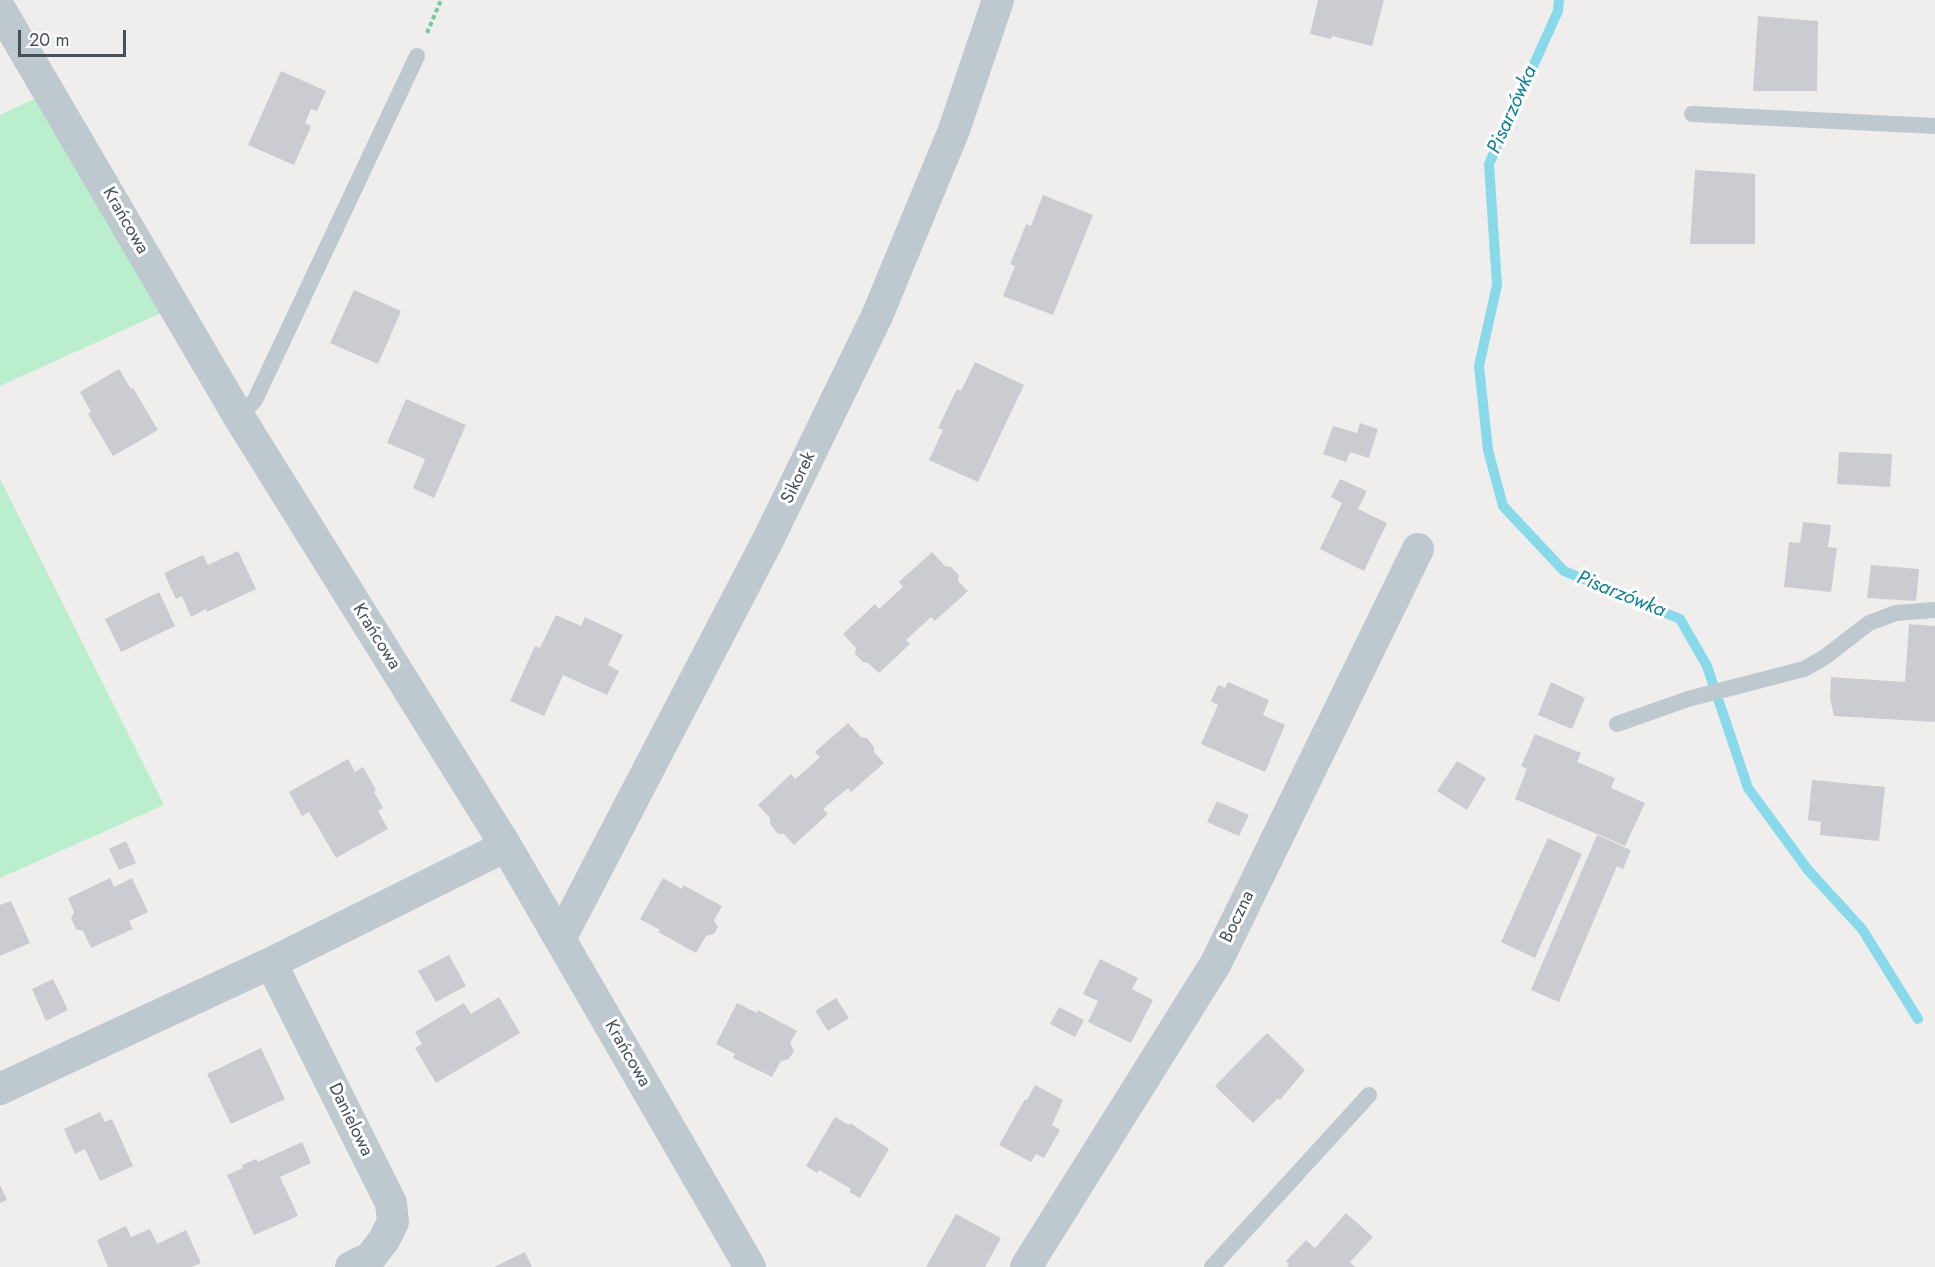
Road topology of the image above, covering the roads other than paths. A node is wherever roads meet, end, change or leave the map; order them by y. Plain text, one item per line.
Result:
1 (998, 0) edge
2 (0, 9) edge
3 (417, 56) road end
4 (1692, 114) dead end
5 (1935, 126) edge
6 (239, 417) junction
7 (1418, 549) dead end
8 (1935, 610) edge
9 (1617, 724) dead end
10 (506, 846) junction
11 (560, 939) junction
12 (271, 963) junction
13 (0, 1089) edge
14 (1369, 1095) dead end
15 (351, 1267) edge
16 (750, 1267) edge
17 (1026, 1267) edge
18 (1212, 1267) edge

1 - 11 street, Sikorek
2 - 6 street, Krańcowa
3 - 6 lane
4 - 5 lane
6 - 10 street, Krańcowa
7 - 17 street, Boczna
8 - 9 lane
10 - 11 street, Krańcowa
10 - 12 street
11 - 16 street, Krańcowa
12 - 13 street
12 - 15 street, Danielowa
14 - 18 lane

